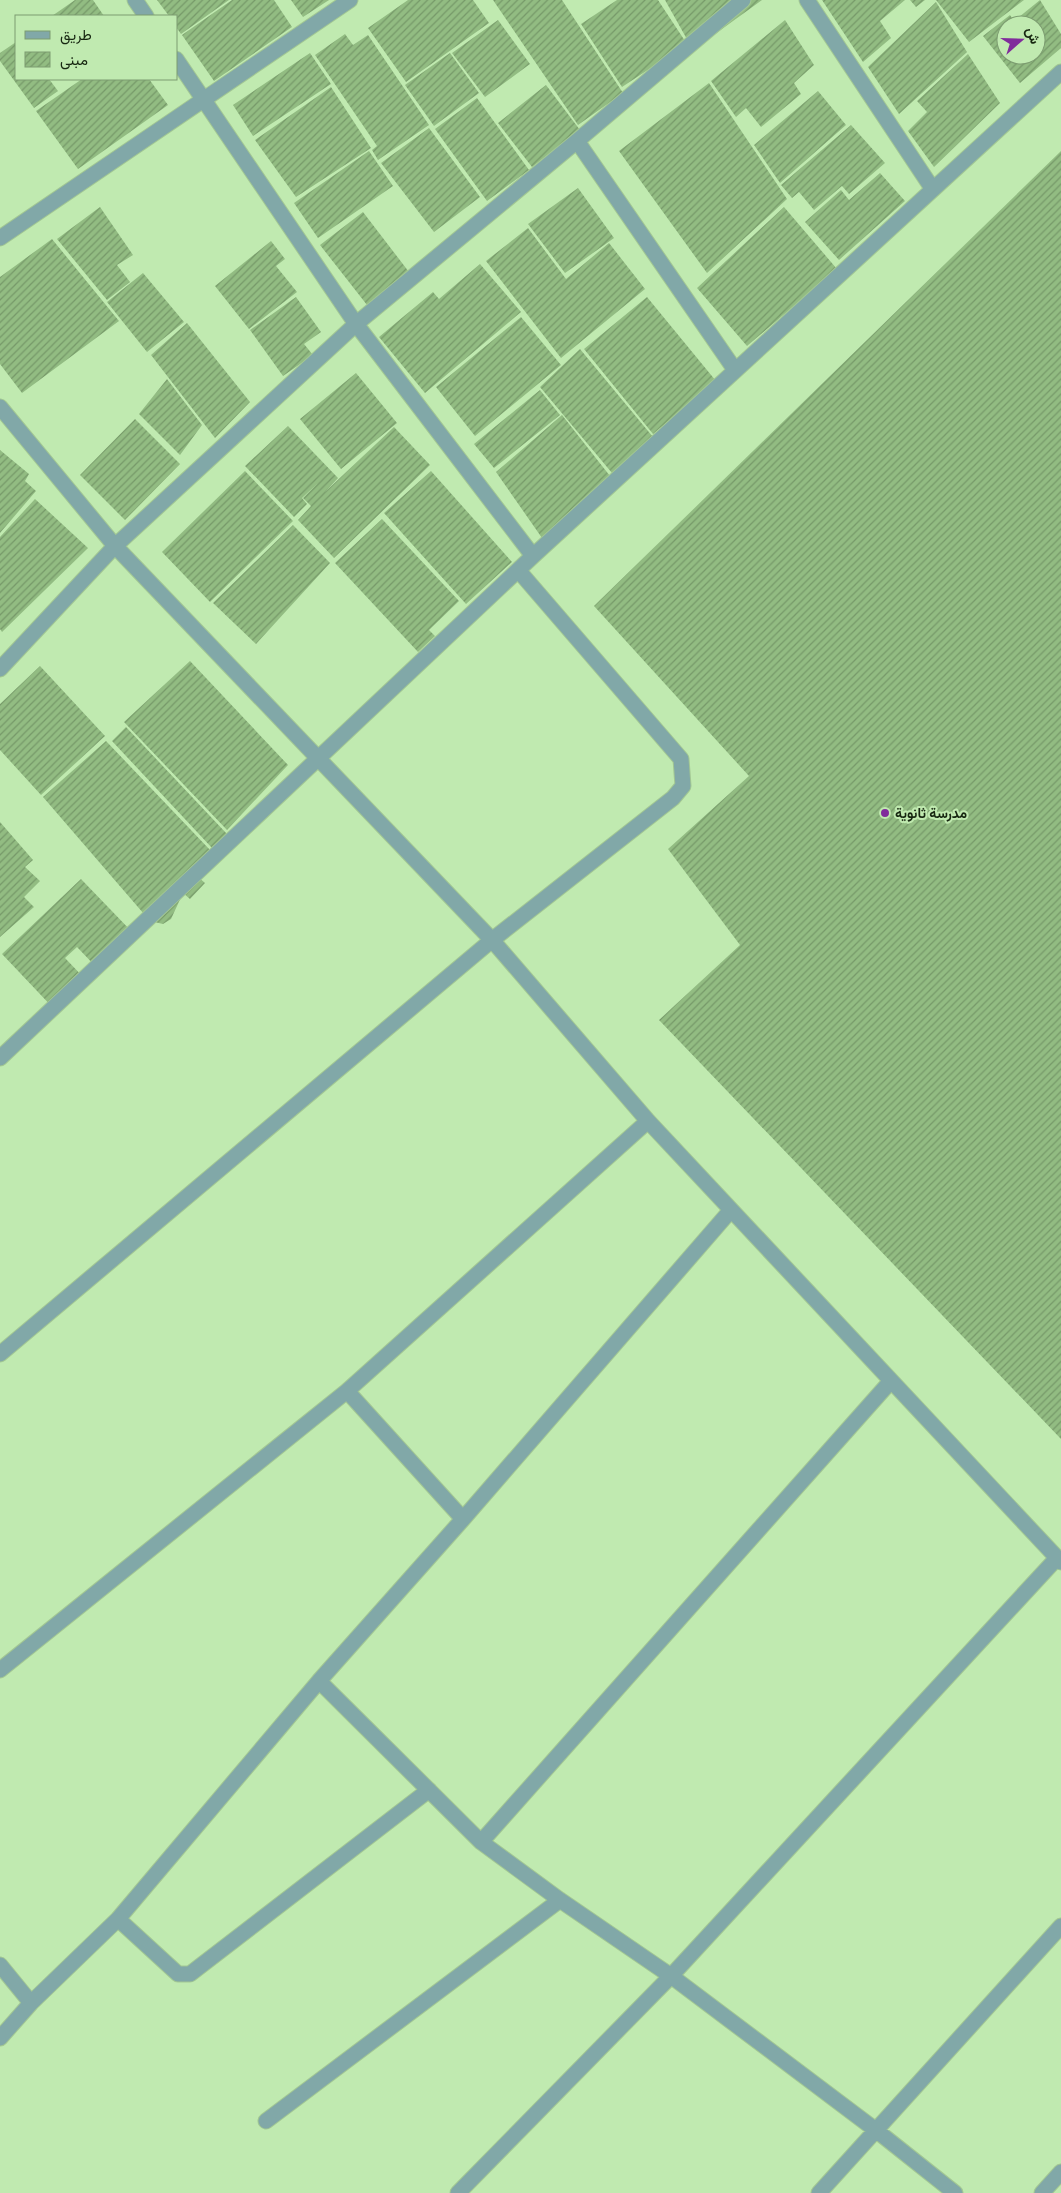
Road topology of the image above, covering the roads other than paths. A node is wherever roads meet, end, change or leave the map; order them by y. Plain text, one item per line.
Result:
1 (135, 0) edge
2 (350, 0) edge
3 (743, 0) edge
4 (807, 0) edge
5 (145, 15) edge
6 (178, 62) edge
7 (1061, 72) edge
8 (204, 99) junction
9 (577, 141) junction
10 (932, 188) junction
11 (0, 238) edge
12 (356, 324) junction
13 (735, 370) junction
14 (0, 407) edge
15 (115, 546) junction
16 (533, 556) junction
17 (518, 570) junction
18 (0, 669) edge
19 (318, 758) junction
20 (492, 940) junction
21 (0, 1058) edge
22 (648, 1121) junction
23 (731, 1210) junction
24 (0, 1354) edge
25 (890, 1382) junction
26 (347, 1391) junction
27 (463, 1519) junction
28 (1059, 1560) edge
29 (0, 1670) edge
30 (319, 1681) junction
31 (429, 1790) junction
32 (481, 1842) junction
33 (560, 1900) junction
34 (118, 1919) junction
35 (1061, 1926) edge
36 (0, 1965) edge
37 (671, 1976) junction
38 (30, 2003) junction
39 (0, 2038) edge
40 (266, 2121) dead end
41 (877, 2131) junction
42 (1061, 2172) edge
43 (458, 2193) edge
44 (819, 2193) edge
45 (955, 2193) edge
46 (1042, 2193) edge

1 - 5 street
2 - 8 street
3 - 9 street
4 - 10 street
6 - 8 street
7 - 10 street
8 - 11 street
8 - 12 street
9 - 12 street
9 - 13 street
10 - 13 street
12 - 15 street
12 - 16 street
13 - 16 street
14 - 15 street
15 - 18 street
15 - 19 street
16 - 17 street
17 - 19 street
17 - 20 street
19 - 20 street
19 - 21 street
20 - 22 street
20 - 24 street
22 - 23 street
22 - 26 street
23 - 25 street
23 - 27 street
25 - 28 street
25 - 32 street
26 - 27 street
26 - 29 street
27 - 30 street
28 - 37 street
30 - 31 street
30 - 34 street
31 - 32 street
31 - 34 street
32 - 33 street
33 - 37 street
33 - 40 street
34 - 38 street
35 - 41 street
36 - 38 street
37 - 41 street
37 - 43 street
38 - 39 street
41 - 44 street
41 - 45 street
42 - 46 street

